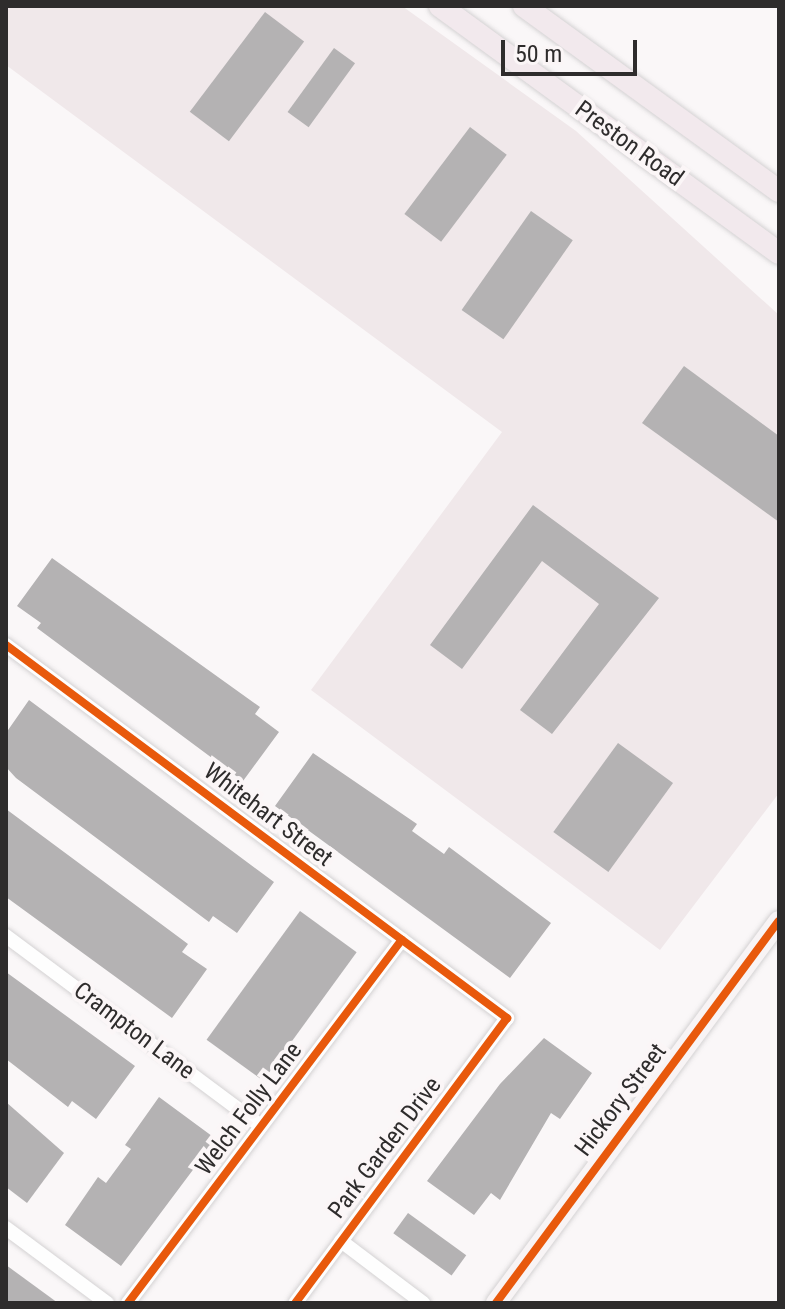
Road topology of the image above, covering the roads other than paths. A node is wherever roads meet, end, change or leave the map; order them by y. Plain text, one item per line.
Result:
1 (440, 6) edge
2 (524, 6) edge
3 (779, 191) edge
4 (779, 253) edge
5 (6, 645) edge
6 (779, 921) edge
7 (6, 936) edge
8 (402, 940) junction
9 (507, 1018) joint
10 (261, 1126) junction
11 (6, 1228) edge
12 (341, 1241) junction
13 (107, 1303) edge
14 (128, 1303) edge
15 (295, 1303) edge
16 (423, 1303) edge
17 (496, 1303) edge

1 - 4 main road, Preston Road
2 - 3 main road
5 - 8 street, Whitehart Street
6 - 17 street, Hickory Street
7 - 10 street, Crampton Lane
8 - 9 street, Whitehart Street
8 - 10 street, Welch Folly Lane
9 - 12 street, Park Garden Drive
10 - 14 street, Welch Folly Lane
11 - 13 street
12 - 15 street, Park Garden Drive
12 - 16 street

